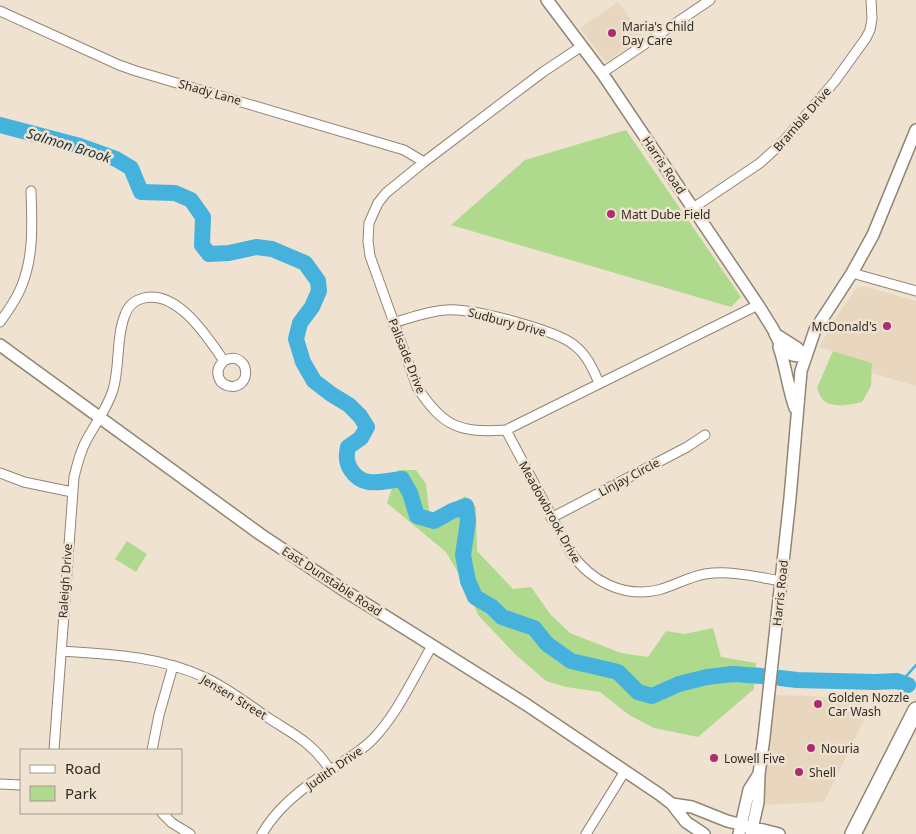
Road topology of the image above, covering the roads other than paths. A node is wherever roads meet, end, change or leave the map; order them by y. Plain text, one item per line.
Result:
1 (547, 0) edge
2 (710, 0) edge
3 (872, 0) edge
4 (0, 11) edge
5 (582, 46) junction
6 (602, 73) junction
7 (916, 130) edge
8 (424, 162) junction
9 (31, 191) dead end
10 (693, 208) junction
11 (852, 273) junction
12 (916, 291) edge
13 (758, 305) junction
14 (0, 322) edge
15 (394, 323) junction
16 (777, 339) junction
17 (0, 345) edge
18 (805, 356) junction
19 (224, 361) dead end
20 (599, 383) junction
21 (796, 412) junction
22 (100, 417) junction
23 (506, 430) junction
24 (705, 435) dead end
25 (0, 473) edge
26 (72, 492) junction
27 (552, 518) junction
28 (781, 581) junction
29 (432, 646) junction
30 (61, 651) junction
31 (173, 666) junction
32 (916, 710) edge
33 (54, 749) edge
34 (152, 749) edge
35 (330, 770) junction
36 (625, 772) junction
37 (758, 774) junction
38 (0, 784) edge
39 (20, 785) edge
40 (672, 804) junction
41 (163, 814) edge
42 (740, 829) edge
43 (752, 831) edge
44 (190, 834) edge
45 (262, 834) edge
46 (586, 834) edge
47 (704, 834) edge
48 (778, 834) edge
49 (854, 834) edge

1 - 5 street, Harris Road
2 - 6 street
3 - 10 street, Bramble Drive
4 - 8 street, Shady Lane
5 - 6 street, Harris Road
5 - 8 street, Palisade Drive
6 - 10 street, Harris Road
7 - 11 street
8 - 15 street, Palisade Drive
9 - 14 street
10 - 13 street, Harris Road
11 - 12 street
11 - 18 street
13 - 16 street, Harris Road
13 - 20 street, Palisade Drive
15 - 20 street, Sudbury Drive
15 - 23 street, Palisade Drive
16 - 18 street, Harris Road
16 - 21 street, Harris Road
17 - 22 street, East Dunstable Road
18 - 21 street, Harris Road
19 - 22 street, Raleigh Drive
20 - 23 street, Palisade Drive
21 - 28 street, Harris Road
22 - 26 street, Raleigh Drive
22 - 29 street, East Dunstable Road
23 - 27 street, Meadowbrook Drive
24 - 27 street, Linjay Circle
25 - 26 street
26 - 30 street, Raleigh Drive
27 - 28 street, Meadowbrook Drive
28 - 37 street, Harris Road
29 - 35 street, Judith Drive
29 - 36 street, East Dunstable Road
30 - 31 street, Jensen Street
30 - 33 street, Raleigh Drive
31 - 34 street
31 - 35 street, Jensen Street
32 - 49 highway
35 - 45 street, Judith Drive
36 - 40 street, East Dunstable Road
36 - 46 street
37 - 42 street, Harris Road
37 - 43 street, Harris Road
38 - 39 street
40 - 42 street, East Dunstable Road
40 - 47 street, East Dunstable Road
41 - 44 street
42 - 43 street, East Dunstable Road
43 - 48 street, East Dunstable Road

